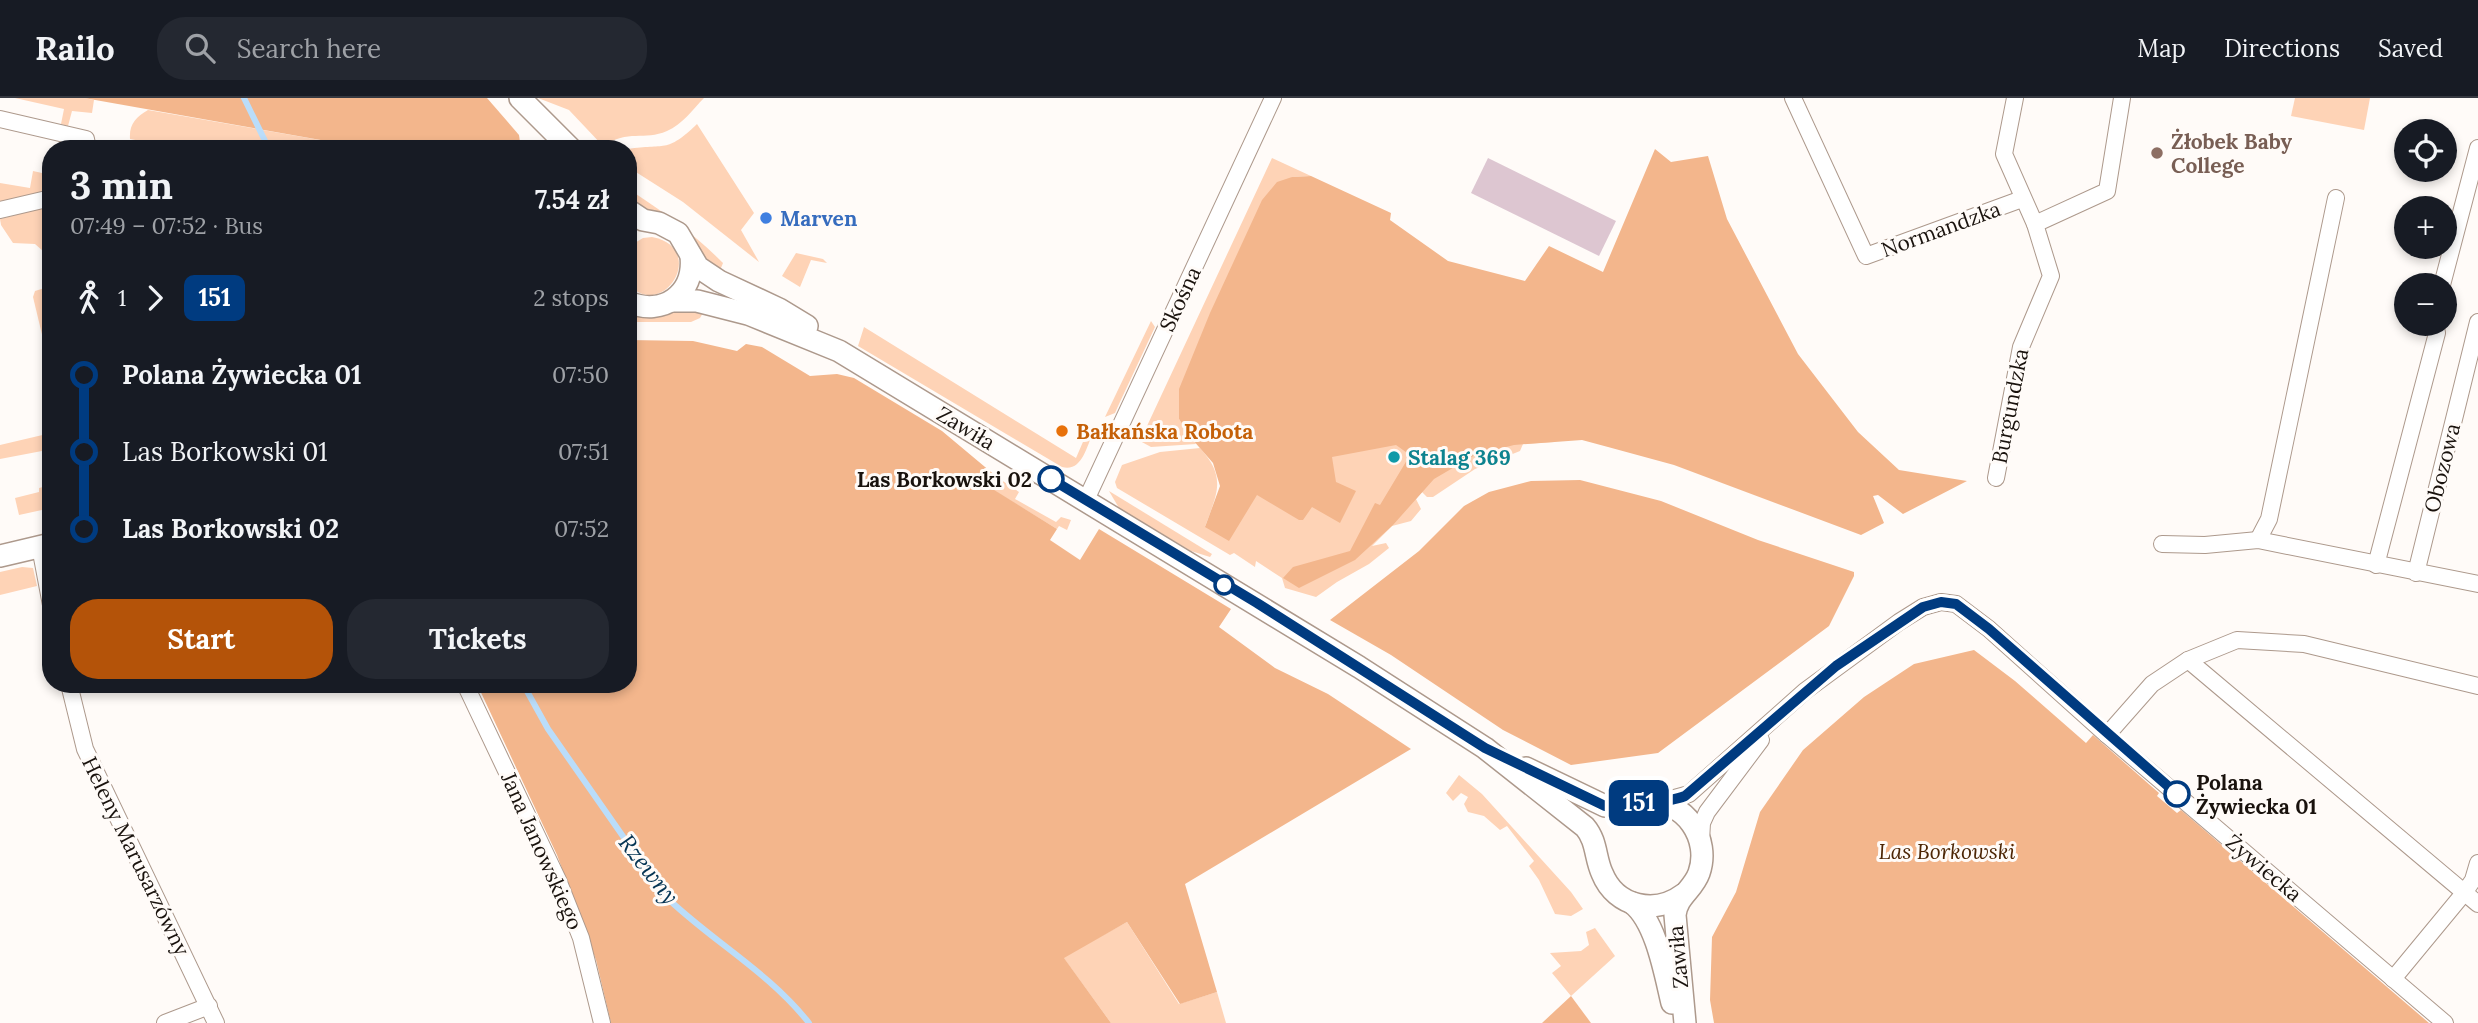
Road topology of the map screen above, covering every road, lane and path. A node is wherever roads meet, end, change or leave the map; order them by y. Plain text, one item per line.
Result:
1 (1273, 98) edge
2 (1793, 98) edge
3 (2015, 98) edge
4 (2122, 98) edge
5 (526, 104) edge
6 (0, 119) edge
7 (86, 140) edge
8 (550, 140) edge
9 (562, 140) edge
10 (2478, 148) edge
11 (2336, 198) dead end
12 (2022, 199) junction
13 (42, 200) edge
14 (0, 211) edge
15 (637, 215) edge
16 (649, 222) junction
17 (2035, 224) junction
18 (637, 225) edge
19 (691, 256) junction
20 (2445, 273) edge
21 (673, 301) junction
22 (637, 304) edge
23 (2478, 322) edge
24 (2436, 336) edge
25 (839, 351) junction
26 (1996, 478) dead end
27 (1086, 500) junction
28 (2258, 540) junction
29 (2162, 544) dead end
30 (42, 546) edge
31 (0, 556) edge
32 (2376, 565) junction
33 (2416, 573) junction
34 (2478, 584) edge
35 (2188, 660) junction
36 (2478, 686) edge
37 (71, 693) edge
38 (469, 693) edge
39 (1776, 718) junction
40 (2108, 735) junction
41 (1485, 748) junction
42 (1660, 803) junction
43 (1635, 804) junction
44 (1701, 841) junction
45 (1598, 856) junction
46 (2478, 863) edge
47 (2464, 893) junction
48 (1684, 894) junction
49 (1632, 903) junction
50 (2478, 904) edge
51 (2393, 979) junction
52 (208, 1006) junction
53 (166, 1023) edge
54 (216, 1023) edge
55 (602, 1023) edge
56 (1677, 1023) edge
57 (1685, 1023) edge
58 (2445, 1023) edge

1 - 27 street, Skośna
2 - 12 street, Normandzka
3 - 12 street, Burgundzka
4 - 17 street
5 - 8 street
5 - 9 street
6 - 7 street
10 - 20 street
11 - 28 street
12 - 17 street, Burgundzka
13 - 14 street
15 - 16 street, Zawiła
16 - 18 street
16 - 19 street, Zawiła
17 - 26 street, Burgundzka
19 - 21 street
19 - 25 street, Zawiła
21 - 22 street, Zawiła
21 - 25 street, Zawiła
23 - 33 street, Obozowa
24 - 32 street, Obozowa
25 - 27 street, Zawiła
27 - 41 street, Zawiła
28 - 29 street
28 - 32 street
30 - 31 street
32 - 33 street
33 - 34 street
35 - 36 street
35 - 40 street
35 - 47 street
37 - 52 street, Heleny Marusarzówny
38 - 55 street, Jana Janowskiego
39 - 40 street, Żywiecka
39 - 42 street
39 - 44 street
40 - 51 street, Żywiecka
41 - 43 street, Zawiła
41 - 45 street, Zawiła
42 - 43 street, Zawiła
42 - 44 street
43 - 45 street
44 - 48 street, Zawiła
45 - 49 street, Zawiła
46 - 47 street
47 - 50 street
47 - 51 street
48 - 49 street, Zawiła
48 - 57 street, Zawiła
49 - 56 street, Zawiła
51 - 58 street, Żywiecka
52 - 53 street
52 - 54 street, Heleny Marusarzówny

